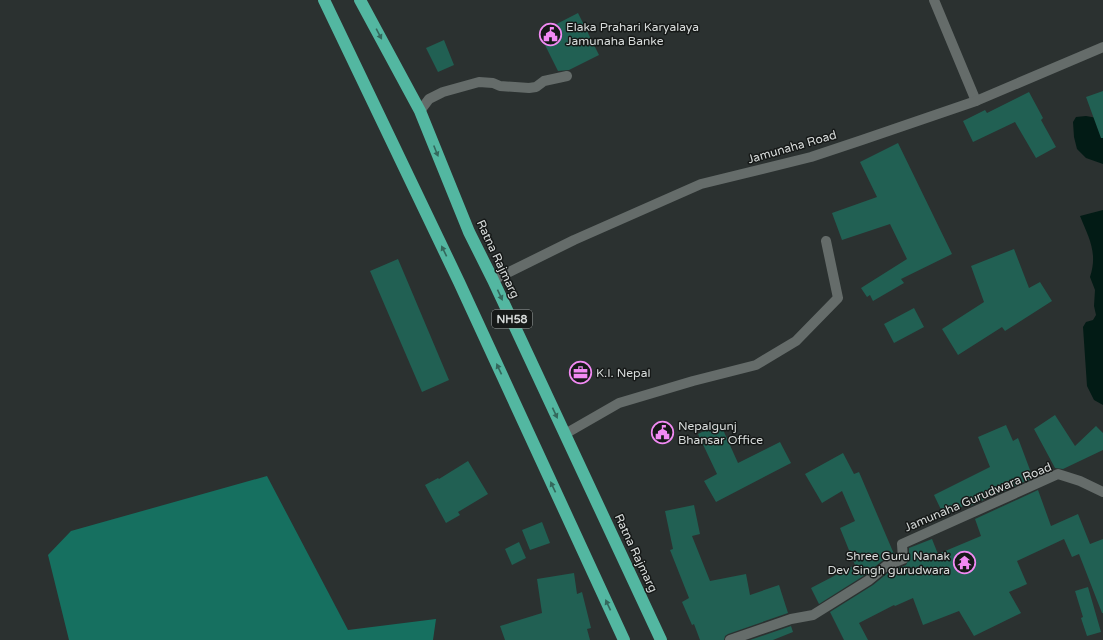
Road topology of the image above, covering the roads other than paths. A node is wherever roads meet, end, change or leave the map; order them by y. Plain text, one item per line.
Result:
1 (324, 0) edge
2 (360, 0) edge
3 (934, 0) edge
4 (1103, 47) edge
5 (567, 76) dead end
6 (976, 101) junction
7 (420, 111) junction
8 (826, 241) dead end
9 (493, 280) junction
10 (565, 434) junction
11 (1103, 492) edge
12 (624, 640) edge
13 (661, 640) edge
14 (730, 640) edge

12 -> 1 highway, NH58
2 -> 7 highway, Ratna Rajmarg / NH58
3 - 6 street
4 - 6 street, Jamunaha Road
5 - 7 street
6 - 9 street, Jamunaha Road
7 -> 9 highway, Ratna Rajmarg / NH58
8 - 10 street
9 -> 10 highway, Ratna Rajmarg / NH58
10 - 13 highway, Ratna Rajmarg / NH58
11 - 14 street, Jamunaha Gurudwara Road

